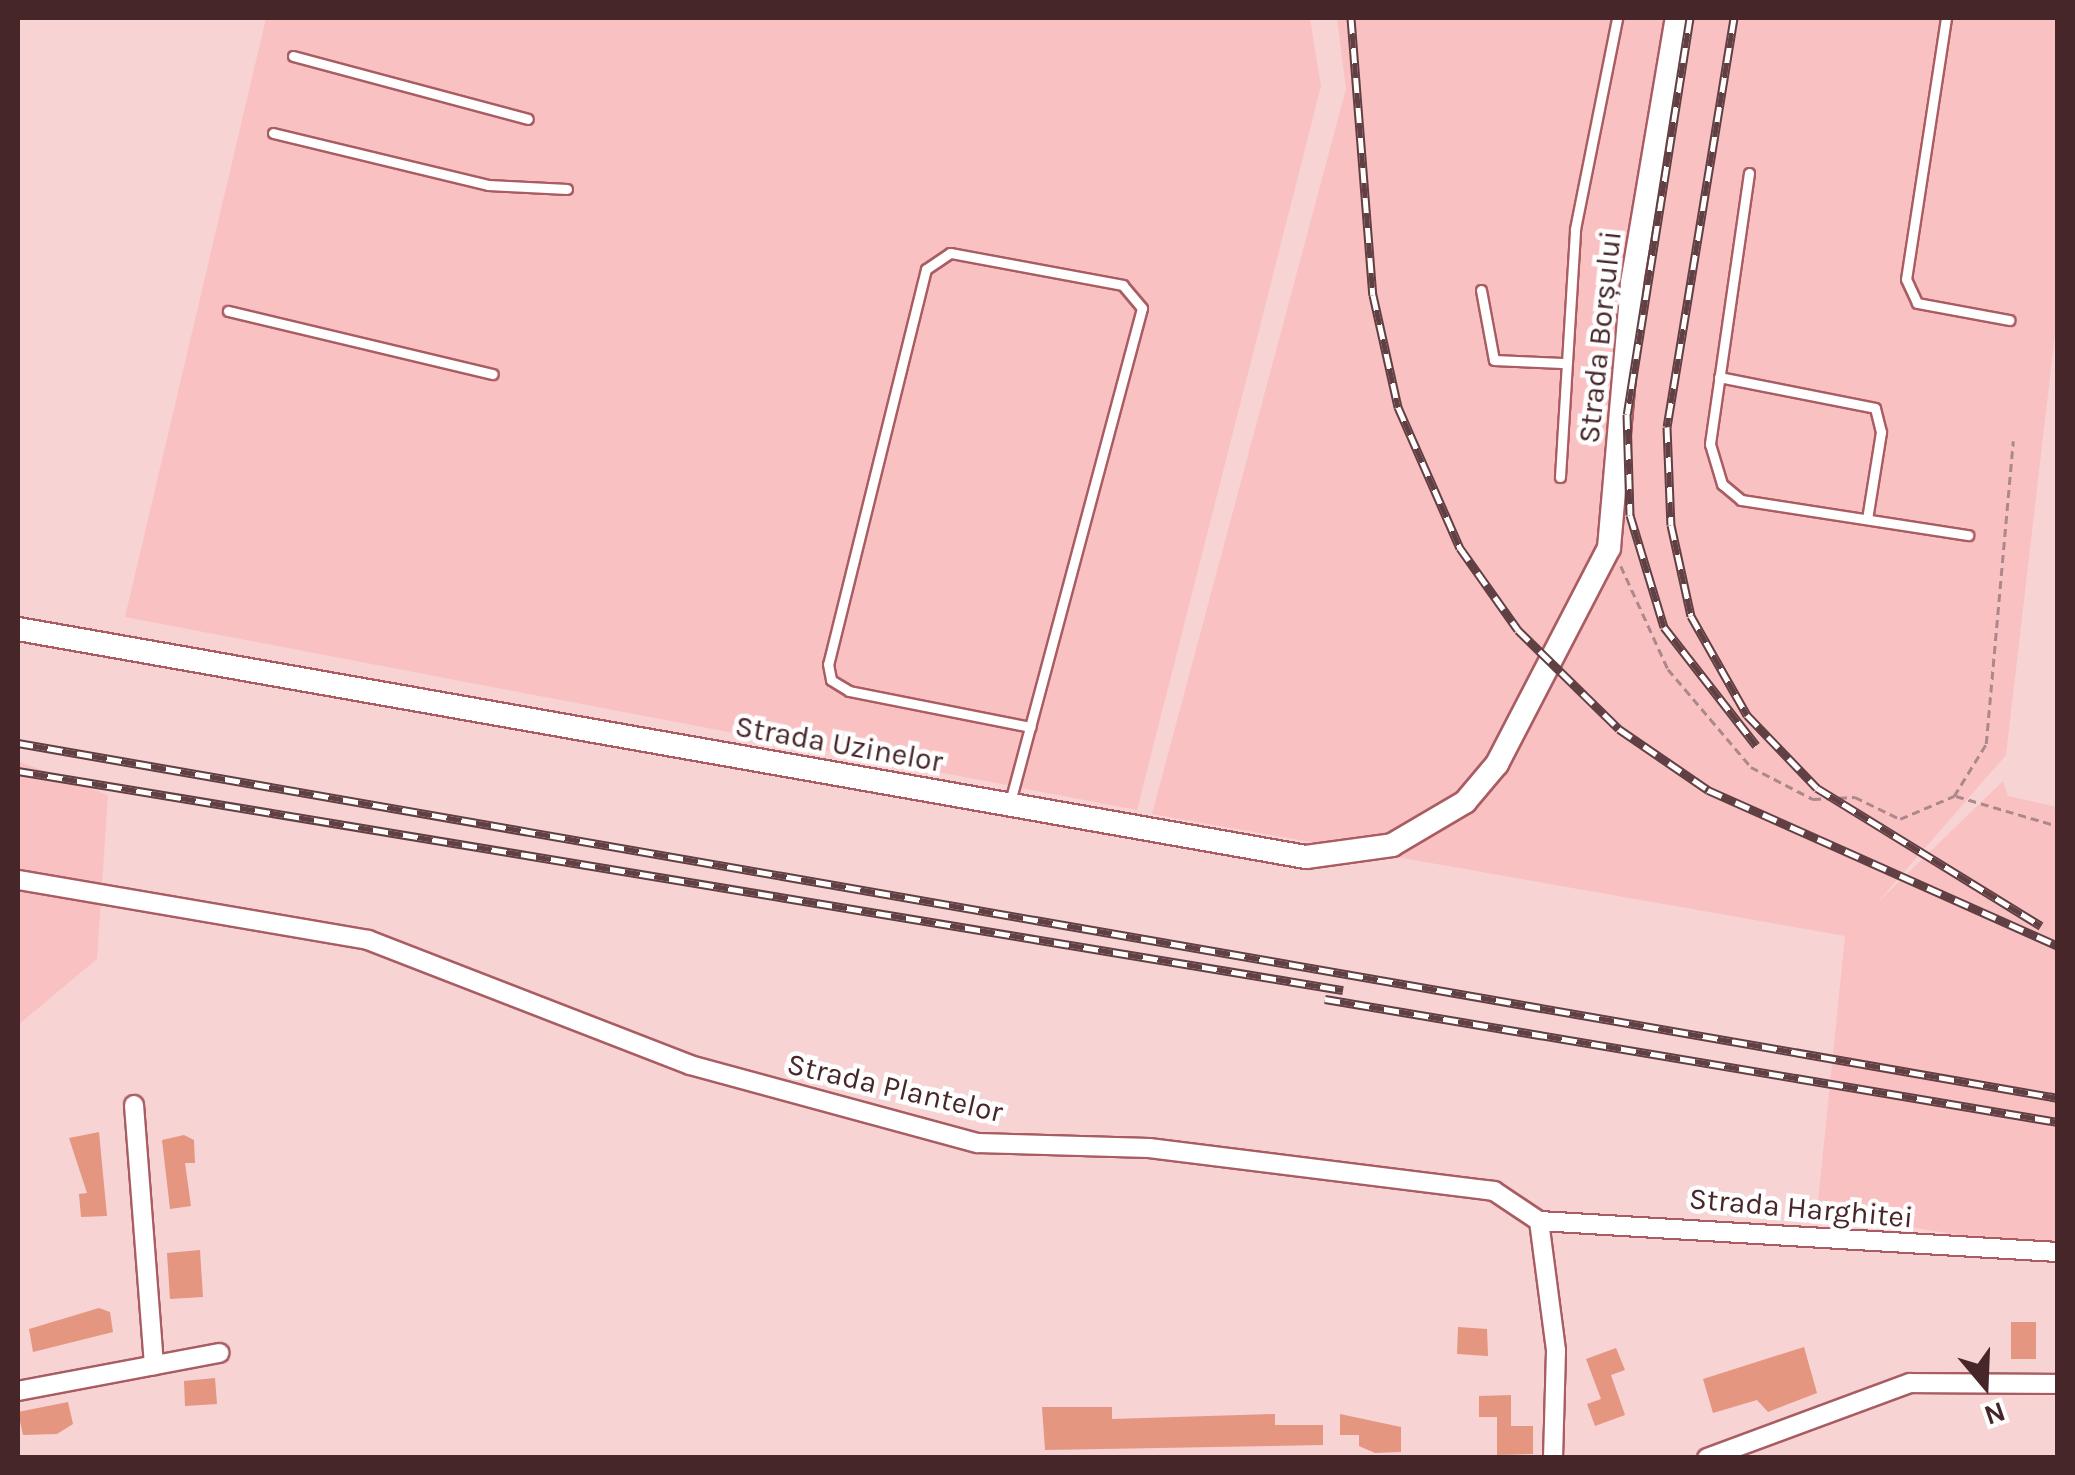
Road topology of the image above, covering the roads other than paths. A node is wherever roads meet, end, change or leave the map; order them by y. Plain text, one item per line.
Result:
1 (1617, 18) edge
2 (1677, 18) edge
3 (1946, 18) edge
4 (293, 56) dead end
5 (528, 119) dead end
6 (274, 133) dead end
7 (1749, 173) dead end
8 (567, 189) dead end
9 (1481, 290) dead end
10 (228, 312) dead end
11 (2009, 320) dead end
12 (1562, 363) junction
13 (493, 374) dead end
14 (1719, 377) junction
15 (1560, 477) dead end
16 (1866, 520) junction
17 (1968, 535) dead end
18 (18, 630) edge
19 (1556, 652) joint
20 (1030, 728) junction
21 (1010, 805) junction
22 (18, 880) edge
23 (134, 1104) dead end
24 (1539, 1221) junction
25 (2058, 1252) edge
26 (219, 1353) dead end
27 (154, 1365) junction
28 (2058, 1384) edge
29 (18, 1391) edge
30 (1552, 1458) edge
31 (1707, 1458) edge

1 - 12 lane
2 - 19 street, Strada Borșului
3 - 11 lane
4 - 5 lane
6 - 8 lane
7 - 14 lane
9 - 12 lane
10 - 13 lane
12 - 15 lane
14 - 16 lane
14 - 16 lane
16 - 17 lane
18 - 21 street, Strada Uzinelor
19 - 21 street, Strada Uzinelor
20 - 20 lane
20 - 21 lane
22 - 24 street, Strada Plantelor
23 - 27 street
24 - 25 street, Strada Harghitei
24 - 30 street
26 - 27 street
27 - 29 street
28 - 31 street

